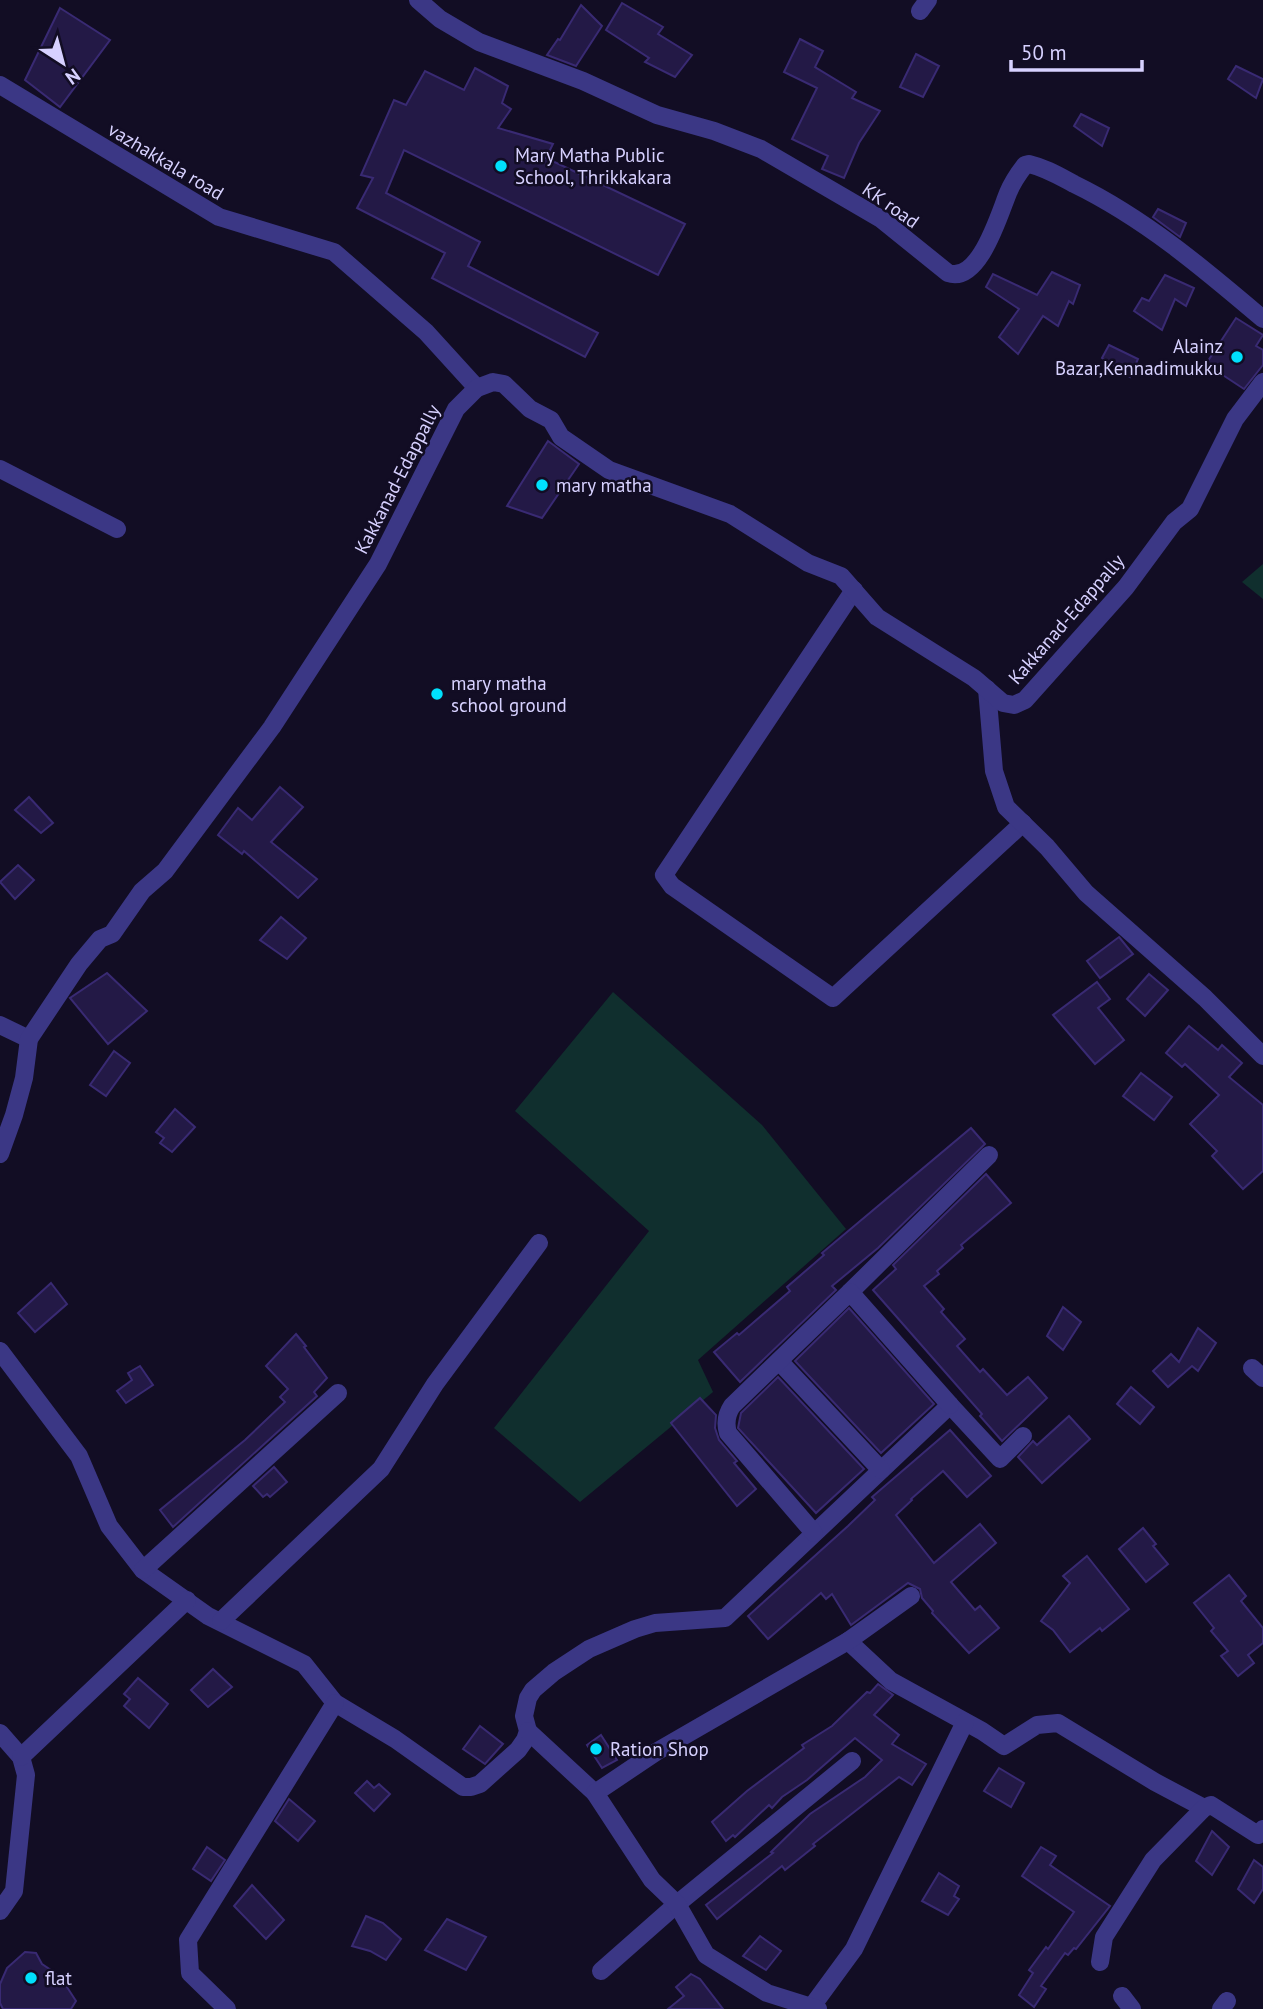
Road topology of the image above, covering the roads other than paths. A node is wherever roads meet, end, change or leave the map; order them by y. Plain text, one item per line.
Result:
1 (418, 0) edge
2 (0, 85) edge
3 (1263, 319) edge
4 (1263, 382) edge
5 (477, 388) junction
6 (0, 469) edge
7 (117, 529) dead end
8 (854, 590) junction
9 (987, 689) junction
10 (1023, 823) junction
11 (0, 1025) edge
12 (29, 1039) junction
13 (1263, 1056) edge
14 (0, 1154) edge
15 (989, 1155) dead end
16 (539, 1243) dead end
17 (850, 1292) junction
18 (0, 1351) edge
19 (779, 1361) junction
20 (338, 1393) dead end
21 (950, 1405) junction
22 (1023, 1436) dead end
23 (881, 1470) junction
24 (814, 1533) junction
25 (143, 1570) junction
26 (911, 1596) dead end
27 (187, 1600) junction
28 (222, 1622) junction
29 (848, 1641) junction
30 (335, 1703) junction
31 (965, 1722) junction
32 (528, 1731) junction
33 (0, 1733) edge
34 (21, 1757) junction
35 (852, 1761) dead end
36 (594, 1793) junction
37 (1204, 1808) junction
38 (1263, 1829) edge
39 (677, 1904) junction
40 (0, 1911) edge
41 (1100, 1962) dead end
42 (601, 1971) dead end
43 (813, 2008) edge
44 (227, 2009) edge

1 - 3 street, KK road
2 - 5 street, vazhakkala road
4 - 9 street, Kakkanad-Edappally
5 - 8 street, Kakkanad-Edappally
5 - 12 street, Kakkanad-Edappally
6 - 7 street
8 - 9 street, Kakkanad-Edappally
8 - 10 street
9 - 10 street
10 - 13 street
11 - 12 street
12 - 14 street, Kakkanad-Edappally
15 - 17 street
16 - 28 street
17 - 19 street
17 - 21 street
18 - 25 street
19 - 23 street
19 - 24 street
20 - 25 street
21 - 22 street
21 - 23 street
23 - 24 street
24 - 32 street
25 - 27 street
26 - 29 street
27 - 28 street
27 - 34 street
28 - 30 street
29 - 31 street
29 - 36 street
30 - 32 street
30 - 44 street
31 - 37 street
31 - 43 street
32 - 36 street
33 - 34 street
34 - 40 street
35 - 39 street
36 - 39 street
37 - 38 street
37 - 41 street
39 - 42 street
39 - 43 street

